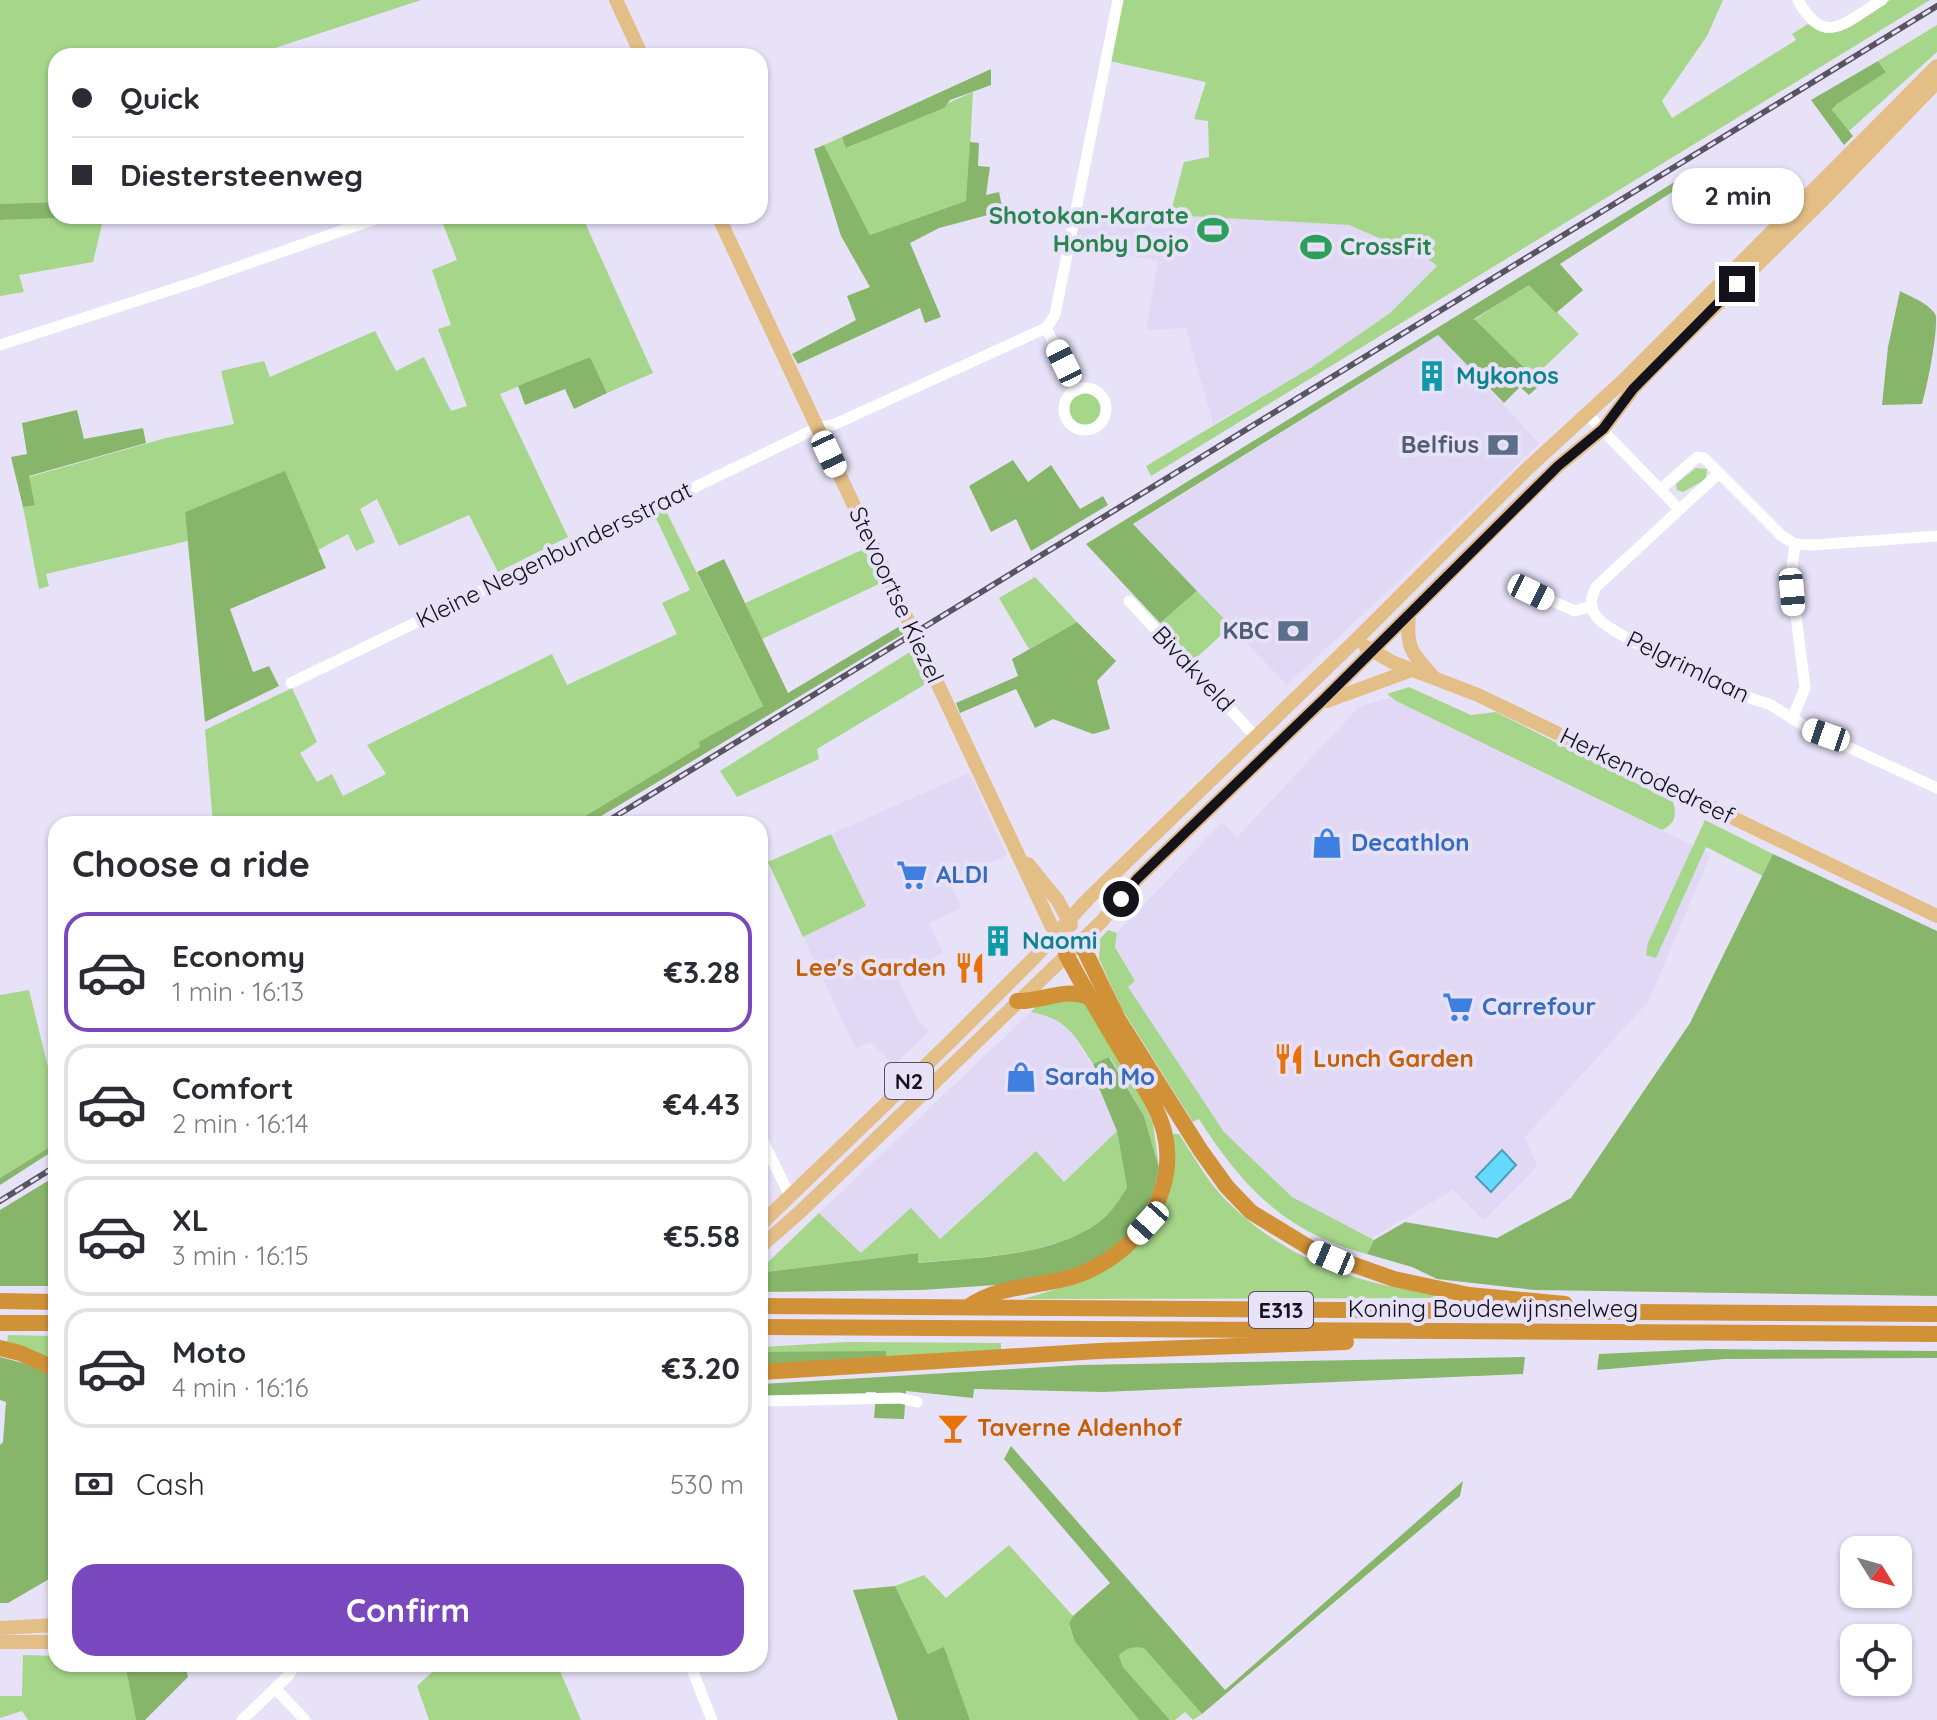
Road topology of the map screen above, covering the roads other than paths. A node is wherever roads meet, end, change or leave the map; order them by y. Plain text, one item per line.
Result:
1 (616, 0) edge
2 (1118, 0) edge
3 (1798, 0) edge
4 (1882, 0) edge
5 (638, 48) edge
6 (1937, 66) edge
7 (1937, 82) edge
8 (361, 224) edge
9 (722, 224) edge
10 (1701, 311) junction
11 (1046, 328) junction
12 (0, 345) edge
13 (1077, 390) dead end
14 (1586, 413) junction
15 (817, 428) junction
16 (1603, 429) junction
17 (1719, 473) junction
18 (1661, 489) junction
19 (1679, 509) junction
20 (1937, 536) edge
21 (1795, 544) junction
22 (1531, 592) dead end
23 (1129, 601) dead end
24 (1591, 606) junction
25 (1409, 614) junction
26 (1358, 638) junction
27 (1372, 652) junction
28 (1412, 670) junction
29 (1435, 678) junction
30 (291, 683) dead end
31 (1322, 701) junction
32 (1792, 719) junction
33 (1256, 737) junction
34 (1937, 788) edge
35 (1013, 844) junction
36 (1937, 916) edge
37 (1069, 920) junction
38 (1055, 935) junction
39 (1080, 941) junction
40 (1066, 954) junction
41 (1089, 997) junction
42 (1017, 1001) junction
43 (768, 1151) edge
44 (790, 1196) junction
45 (768, 1217) edge
46 (768, 1240) edge
47 (0, 1301) edge
48 (48, 1302) edge
49 (768, 1306) edge
50 (968, 1307) junction
51 (1594, 1313) junction
52 (1937, 1314) edge
53 (0, 1323) edge
54 (48, 1323) edge
55 (768, 1327) edge
56 (1370, 1332) junction
57 (1937, 1334) edge
58 (0, 1348) edge
59 (48, 1365) edge
60 (768, 1372) edge
61 (768, 1401) edge
62 (917, 1402) dead end
63 (48, 1625) edge
64 (0, 1628) edge
65 (0, 1642) edge
66 (48, 1642) edge
67 (283, 1672) edge
68 (289, 1672) edge
69 (693, 1672) edge
70 (279, 1684) junction
71 (242, 1720) edge
72 (305, 1720) edge
73 (712, 1720) edge

1 - 5 main road
2 - 11 street
3 - 4 street
6 - 10 main road, N2
7 - 10 main road, N2
8 - 12 street
9 - 15 main road, Stevoortse Kiezel
10 - 14 main road, N2
10 - 16 main road, N2
11 - 13 street
11 - 15 street, Kleine Negenbundersstraat
14 - 16 street
14 - 26 main road, N2
15 - 30 street, Kleine Negenbundersstraat
15 - 35 main road, Stevoortse Kiezel
16 - 18 street
16 - 25 main road, N2
17 - 18 street
17 - 19 street
17 - 21 street
18 - 19 street
19 - 24 street
20 - 21 street
21 - 32 street
22 - 24 street
23 - 33 street, Bivakveld
24 - 32 street, Pelgrimlaan
25 - 27 main road, N2
25 - 29 main road
26 - 27 main road, Herkenrodedreef
26 - 33 main road, N2
27 - 28 main road, Herkenrodedreef
27 - 31 main road, N2
28 - 29 main road, Herkenrodedreef
28 - 31 main road
29 - 36 main road, Herkenrodedreef
31 - 39 main road, N2
32 - 34 street, Pelgrimlaan
33 - 37 main road, N2
35 - 37 main road, Stevoortse Kiezel
35 - 38 main road, Stevoortse Kiezel
37 - 38 main road, N2
37 - 39 main road, Stevoortse Kiezel
38 - 40 main road, Stevoortse Kiezel
38 - 44 main road, N2
39 - 40 main road, N2
39 - 51 highway
40 - 41 highway
40 - 42 main road, N2
41 - 42 highway
41 - 50 highway
42 - 46 main road, N2
43 - 44 street
44 - 45 main road, N2
47 - 48 highway
49 - 50 highway, Koning Boudewijnsnelweg / E313
50 - 51 highway, Koning Boudewijnsnelweg / E313
51 - 52 highway, Koning Boudewijnsnelweg / E313
53 - 54 highway
55 - 56 highway, Koning Boudewijnsnelweg / E313
56 - 57 highway, Koning Boudewijnsnelweg / E313
56 - 60 highway
58 - 59 highway
61 - 62 street
63 - 64 main road
65 - 66 main road
67 - 70 street
68 - 70 street
69 - 73 street
70 - 71 street
70 - 72 street

